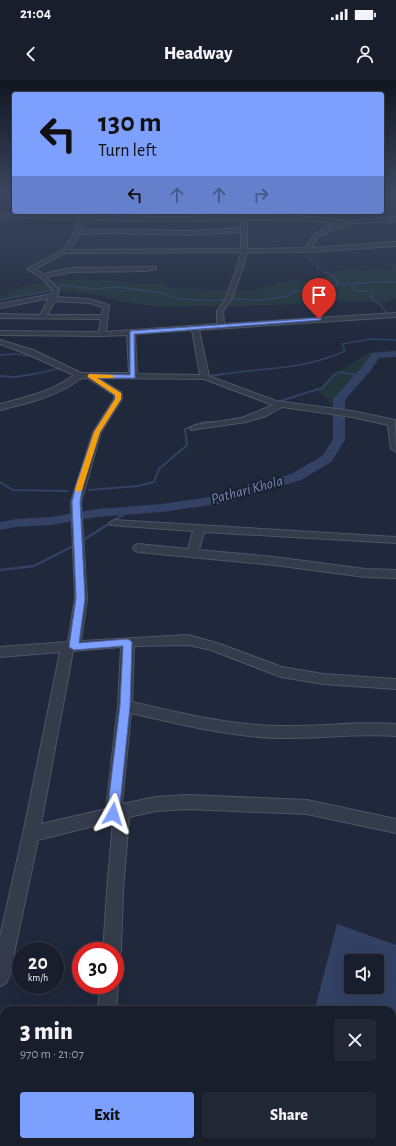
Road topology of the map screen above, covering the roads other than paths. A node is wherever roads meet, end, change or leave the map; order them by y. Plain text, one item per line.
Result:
1 (73, 242) edge
2 (244, 242) edge
3 (313, 242) edge
4 (396, 244) edge
5 (307, 250) junction
6 (244, 251) junction
7 (66, 252) junction
8 (154, 268) dead end
9 (42, 276) junction
10 (54, 297) junction
11 (0, 306) edge
12 (396, 315) edge
13 (0, 316) edge
14 (42, 317) junction
15 (105, 317) junction
16 (221, 327) junction
17 (195, 328) junction
18 (132, 332) junction
19 (0, 333) edge
20 (102, 334) junction
21 (0, 342) edge
22 (80, 375) junction
23 (90, 376) junction
24 (133, 376) junction
25 (205, 377) junction
26 (280, 404) junction
27 (0, 407) edge
28 (394, 423) edge
29 (194, 428) dead end
30 (396, 449) edge
31 (114, 524) dead end
32 (199, 529) junction
33 (396, 540) edge
34 (138, 548) dead end
35 (192, 554) junction
36 (396, 574) edge
37 (128, 642) junction
38 (70, 647) junction
39 (0, 652) edge
40 (396, 684) edge
41 (125, 706) junction
42 (396, 730) edge
43 (118, 813) junction
44 (396, 826) edge
45 (30, 834) junction
46 (112, 942) edge
47 (0, 977) edge
48 (108, 994) edge
49 (107, 1006) edge

1 - 7 street
2 - 6 street
3 - 5 street
4 - 5 street
5 - 6 street
6 - 7 street
6 - 16 street
7 - 9 street
8 - 9 street
9 - 10 street
10 - 11 street
10 - 14 street
10 - 15 street
12 - 16 street
13 - 14 street
14 - 15 street
15 - 20 street
16 - 17 street
17 - 18 street
17 - 25 street
18 - 20 street
18 - 24 street
19 - 20 street
21 - 22 street
22 - 23 street
22 - 27 street
23 - 24 street
23 - 38 street
24 - 25 street
25 - 26 street
26 - 28 street
26 - 29 street
28 - 30 street
31 - 32 street
32 - 33 street
32 - 35 street
34 - 35 street
35 - 36 street
37 - 38 street
37 - 40 street
37 - 41 street
38 - 39 street
38 - 45 street
41 - 42 street
41 - 43 street
43 - 44 street
43 - 45 street
43 - 46 street
45 - 47 street
48 - 49 street

